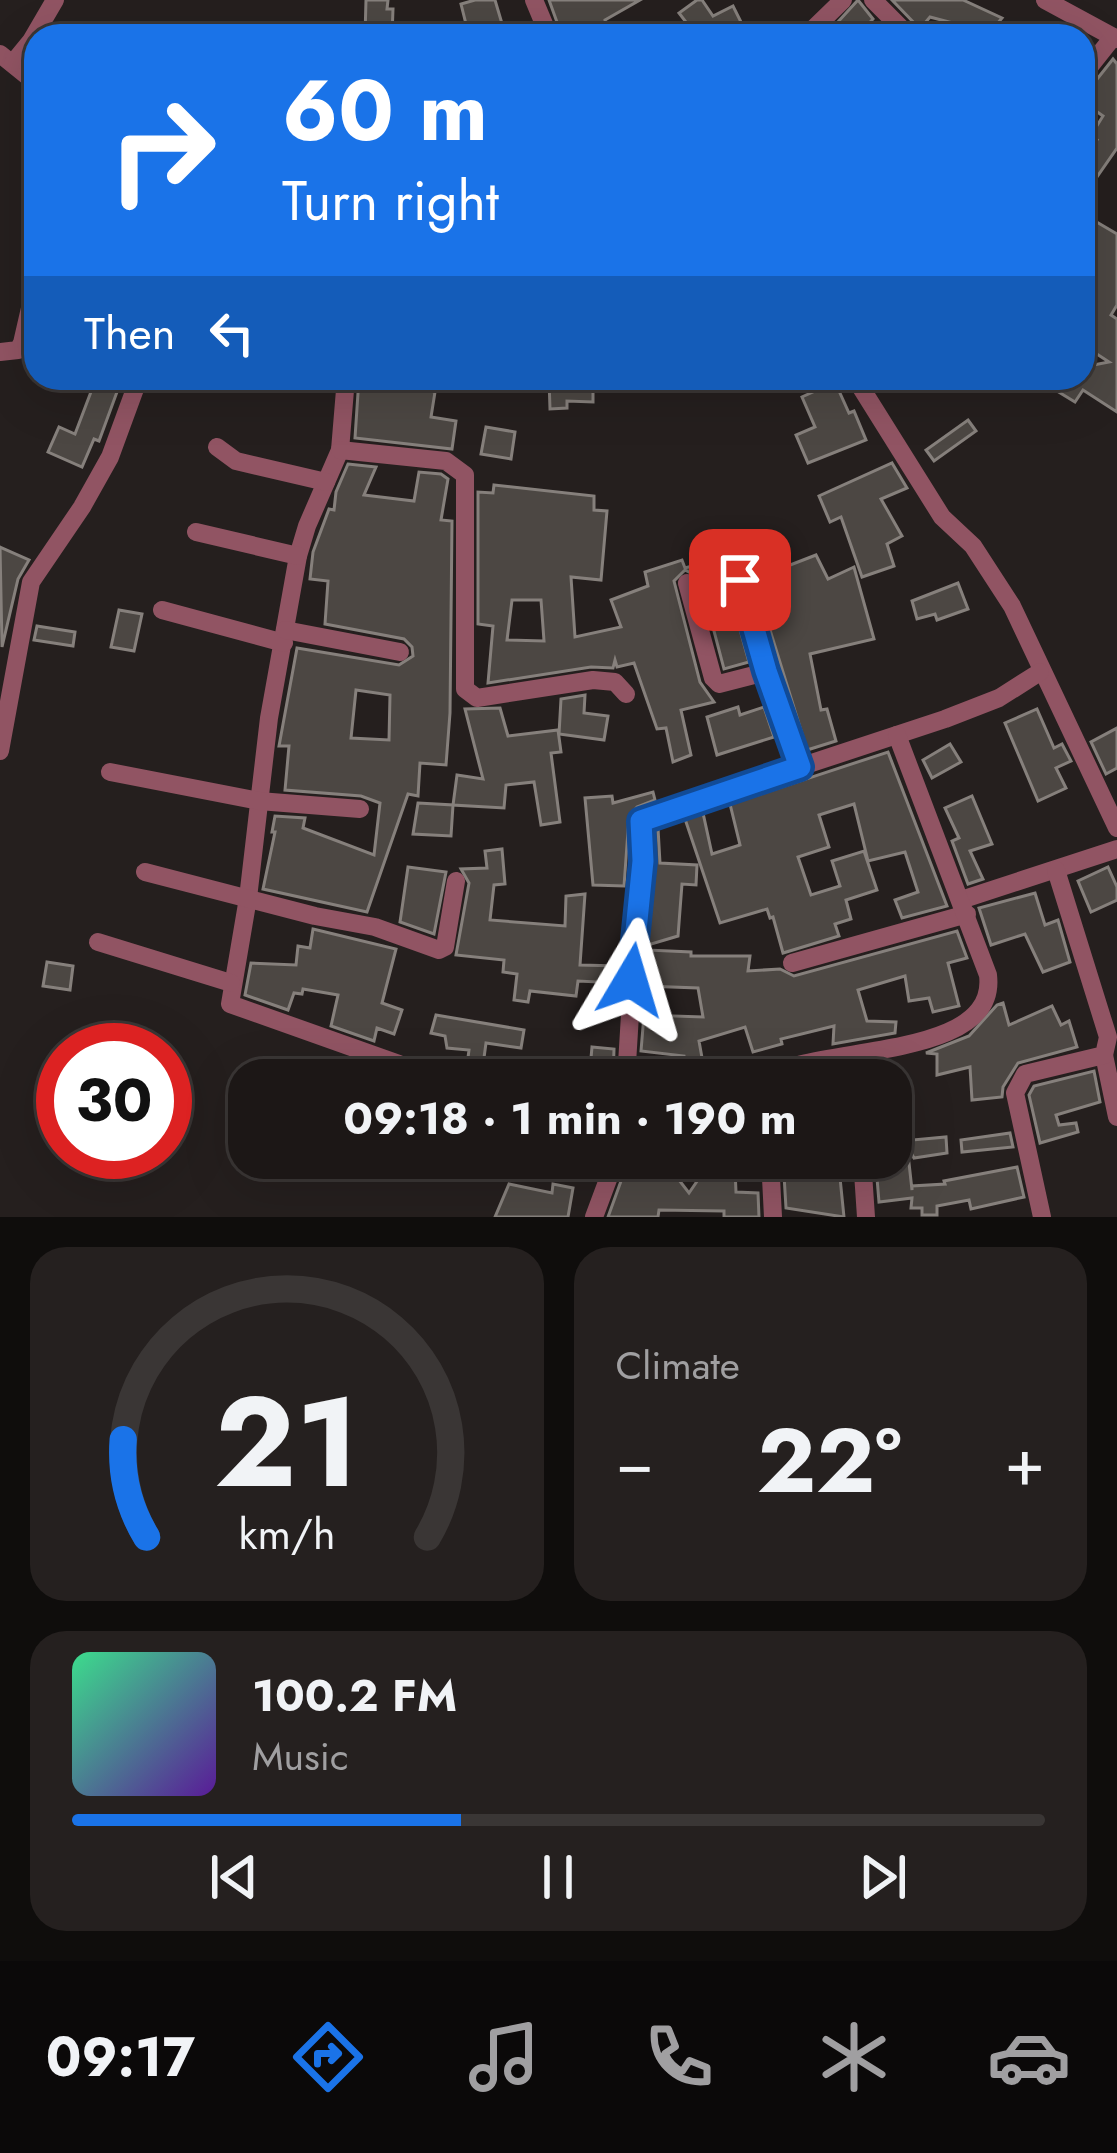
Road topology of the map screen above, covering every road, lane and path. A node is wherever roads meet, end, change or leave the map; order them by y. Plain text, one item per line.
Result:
1 (843, 0) edge
2 (873, 0) edge
3 (1046, 0) edge
4 (818, 24) edge
5 (897, 24) edge
6 (1090, 24) edge
7 (1115, 38) edge
8 (1095, 61) edge
9 (24, 334) edge
10 (0, 352) edge
11 (135, 390) edge
12 (345, 390) edge
13 (863, 390) edge
14 (217, 447) dead end
15 (340, 451) junction
16 (326, 482) junction
17 (196, 532) dead end
18 (298, 556) junction
19 (740, 580) dead end
20 (687, 583) dead end
21 (162, 610) dead end
22 (284, 636) junction
23 (400, 652) dead end
24 (766, 671) junction
25 (1040, 672) junction
26 (626, 694) dead end
27 (897, 735) junction
28 (0, 751) edge
29 (800, 767) junction
30 (110, 772) dead end
31 (259, 801) junction
32 (360, 809) dead end
33 (1117, 828) edge
34 (1117, 849) edge
35 (1056, 870) junction
36 (146, 872) dead end
37 (456, 880) dead end
38 (248, 898) junction
39 (964, 907) junction
40 (98, 942) dead end
41 (791, 963) dead end
42 (231, 982) junction
43 (1104, 1055) junction
44 (853, 1056) junction
45 (384, 1059) edge
46 (627, 1059) edge
47 (840, 1059) edge
48 (853, 1059) edge
49 (1117, 1117) edge
50 (608, 1179) edge
51 (771, 1179) edge
52 (863, 1179) edge
53 (594, 1217) edge
54 (773, 1217) edge
55 (866, 1217) edge
56 (1042, 1217) edge

1 - 4 street
2 - 5 street
3 - 6 street
7 - 8 street
9 - 10 street
11 - 28 street
12 - 15 street
13 - 25 street
14 - 16 street
15 - 16 street
15 - 26 street
16 - 18 street
17 - 18 street
18 - 22 street
19 - 24 street
20 - 24 street
21 - 22 street
22 - 23 street
22 - 31 street
24 - 29 street
25 - 27 street
25 - 33 street
27 - 29 street
27 - 39 street
29 - 46 street
30 - 31 street
31 - 32 street
31 - 38 street
34 - 35 street
35 - 39 street
35 - 43 street
36 - 38 street
37 - 38 street
38 - 42 street
39 - 41 street
39 - 44 street
40 - 42 street
42 - 45 street
43 - 49 street
43 - 56 street
44 - 47 street
44 - 48 street
50 - 53 street
51 - 54 street
52 - 55 street

